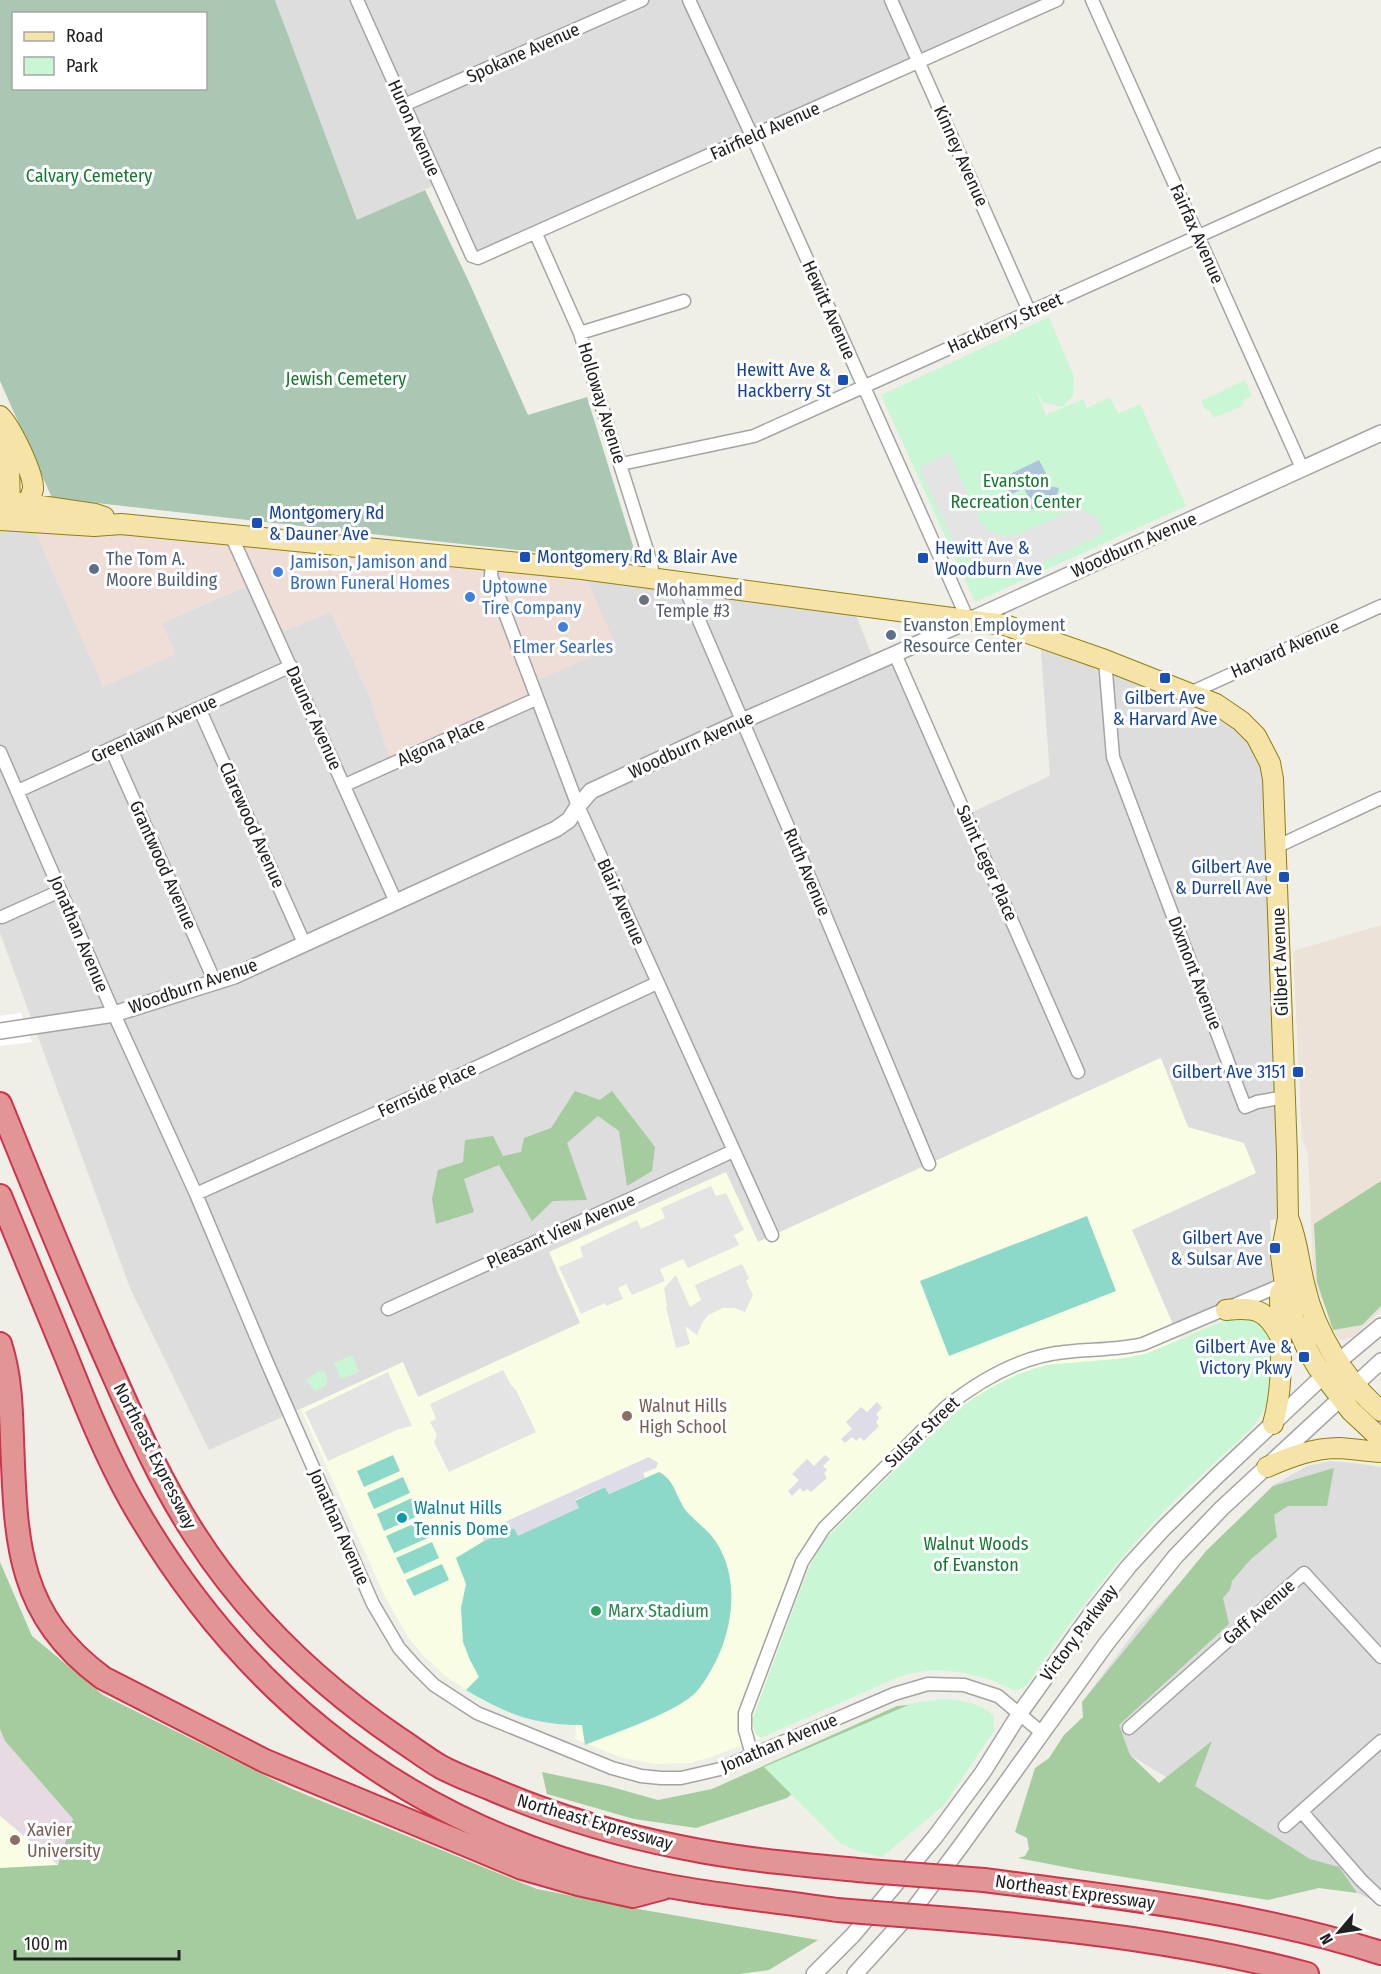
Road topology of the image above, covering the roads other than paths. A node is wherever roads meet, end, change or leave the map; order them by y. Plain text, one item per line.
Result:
1 (357, 0) edge
2 (642, 0) edge
3 (689, 0) edge
4 (891, 0) edge
5 (1057, 0) edge
6 (1092, 0) edge
7 (918, 62) junction
8 (404, 105) junction
9 (752, 136) junction
10 (1381, 154) edge
11 (536, 234) junction
12 (1198, 237) junction
13 (472, 256) joint
14 (684, 301) dead end
15 (1030, 313) junction
16 (580, 333) junction
17 (863, 387) junction
18 (0, 416) edge
19 (0, 428) edge
20 (1381, 433) edge
21 (621, 464) junction
22 (1302, 468) junction
23 (11, 512) edge
24 (231, 535) junction
25 (492, 561) junction
26 (653, 577) junction
27 (681, 581) junction
28 (1381, 606) edge
29 (968, 620) junction
30 (896, 654) junction
31 (1105, 660) junction
32 (291, 666) junction
33 (1190, 693) junction
34 (536, 699) junction
35 (199, 708) junction
36 (742, 721) junction
37 (111, 749) junction
38 (0, 752) edge
39 (345, 785) junction
40 (18, 791) junction
41 (1381, 798) edge
42 (578, 806) junction
43 (1276, 847) junction
44 (60, 891) junction
45 (396, 902) junction
46 (2, 917) dead end
47 (304, 943) junction
48 (213, 982) junction
49 (657, 983) junction
50 (114, 1014) junction
51 (0, 1030) edge
52 (1078, 1072) dead end
53 (1285, 1097) junction
54 (0, 1104) edge
55 (733, 1150) junction
56 (928, 1164) dead end
57 (196, 1194) junction
58 (0, 1196) edge
59 (1288, 1218) junction
60 (772, 1235) dead end
61 (1289, 1282) junction
62 (387, 1309) dead end
63 (1226, 1310) junction
64 (1381, 1326) edge
65 (1280, 1336) junction
66 (0, 1344) edge
67 (1339, 1361) junction
68 (1381, 1361) edge
69 (1323, 1376) junction
70 (1356, 1384) junction
71 (1340, 1398) junction
72 (1381, 1411) edge
73 (1273, 1424) junction
74 (1381, 1439) edge
75 (1381, 1452) edge
76 (1267, 1467) junction
77 (1381, 1657) edge
78 (1020, 1713) junction
79 (1129, 1728) dead end
80 (1041, 1732) junction
81 (1381, 1741) edge
82 (752, 1755) junction
83 (1302, 1812) junction
84 (1285, 1826) dead end
85 (669, 1886) junction
86 (1381, 1899) edge
87 (1381, 1953) edge
88 (814, 1974) edge
89 (855, 1974) edge
90 (1307, 1974) edge

1 - 8 street, Huron Avenue
2 - 8 street, Spokane Avenue
3 - 9 street, Hewitt Avenue
4 - 7 street, Kinney Avenue
5 - 7 street, Fairfield Avenue
6 - 12 street, Fairfax Avenue
7 - 9 street, Fairfield Avenue
7 - 15 street, Kinney Avenue
8 - 13 street, Huron Avenue
9 - 11 street, Fairfield Avenue
9 - 17 street, Hewitt Avenue
10 - 12 street, Hackberry Street
11 - 13 street, Fairfield Avenue
11 - 16 street, Holloway Avenue
12 - 15 street, Hackberry Street
12 - 22 street, Fairfax Avenue
14 - 16 street
15 - 17 street, Hackberry Street
16 - 21 street, Holloway Avenue
17 - 21 street, Hackberry Street
17 - 29 street, Hewitt Avenue
18 - 23 main road
19 - 23 main road
20 - 22 street, Woodburn Avenue
21 - 26 street, Holloway Avenue
22 - 29 street, Woodburn Avenue
23 - 24 main road, Gilbert Avenue
24 - 25 main road, Gilbert Avenue
24 - 32 street, Dauner Avenue
25 - 26 main road, Gilbert Avenue
25 - 34 street, Blair Avenue
26 - 27 main road, Gilbert Avenue
27 - 29 main road, Gilbert Avenue
27 - 36 street, Ruth Avenue
28 - 33 street, Harvard Avenue
29 - 30 street, Woodburn Avenue
29 - 31 main road, Gilbert Avenue
30 - 36 street, Woodburn Avenue
30 - 52 street, Saint Leger Place
31 - 33 main road, Gilbert Avenue
31 - 53 street, Dixmont Avenue
32 - 35 street, Greenlawn Avenue
32 - 39 street, Dauner Avenue
33 - 43 main road, Gilbert Avenue
34 - 39 street, Algona Place
34 - 42 street, Blair Avenue
35 - 37 street, Greenlawn Avenue
35 - 47 street, Clarewood Avenue
36 - 42 street, Woodburn Avenue
36 - 56 street, Ruth Avenue
37 - 40 street, Greenlawn Avenue
37 - 48 street, Grantwood Avenue
38 - 40 street, Jonathan Avenue
39 - 45 street, Dauner Avenue
40 - 44 street, Jonathan Avenue
41 - 43 street
42 - 45 street, Woodburn Avenue
42 - 49 street, Blair Avenue
43 - 53 main road, Gilbert Avenue
44 - 46 street
44 - 50 street, Jonathan Avenue
45 - 47 street, Woodburn Avenue
47 - 48 street, Woodburn Avenue
48 - 50 street, Woodburn Avenue
49 - 55 street, Blair Avenue
49 - 57 street, Fernside Place
50 - 51 street, Woodburn Avenue
50 - 57 street, Jonathan Avenue
53 - 59 main road, Gilbert Avenue
54 - 87 highway, Northeast Expressway, bridge
55 - 60 street, Blair Avenue
55 - 62 street, Pleasant View Avenue
57 - 82 street, Jonathan Avenue
58 - 85 highway, Northeast Expressway
59 - 61 main road, Gilbert Avenue
59 - 61 main road, Gilbert Avenue
61 - 63 street, Sulsar Street
61 - 65 main road
61 - 67 main road, Gilbert Avenue
61 - 69 main road, Gilbert Avenue
63 - 65 main road
63 - 82 street, Sulsar Street
64 - 67 street, Victory Parkway
65 - 73 main road
66 - 85 highway
67 - 69 street, Victory Parkway
67 - 70 main road, Gilbert Avenue
68 - 70 street, Victory Parkway
69 - 71 main road, Gilbert Avenue
69 - 73 street, Victory Parkway
70 - 71 street, Victory Parkway
70 - 72 main road, Gilbert Avenue
71 - 74 main road, Gilbert Avenue
71 - 76 street, Victory Parkway
73 - 78 street, Victory Parkway
75 - 76 main road
76 - 80 street, Victory Parkway
77 - 79 street, Gaff Avenue
78 - 80 street, Jonathan Avenue
78 - 82 street, Jonathan Avenue
78 - 88 street, Victory Parkway
80 - 89 street, Victory Parkway
81 - 83 street
83 - 84 street
83 - 86 street
85 - 90 highway, Northeast Expressway, bridge

